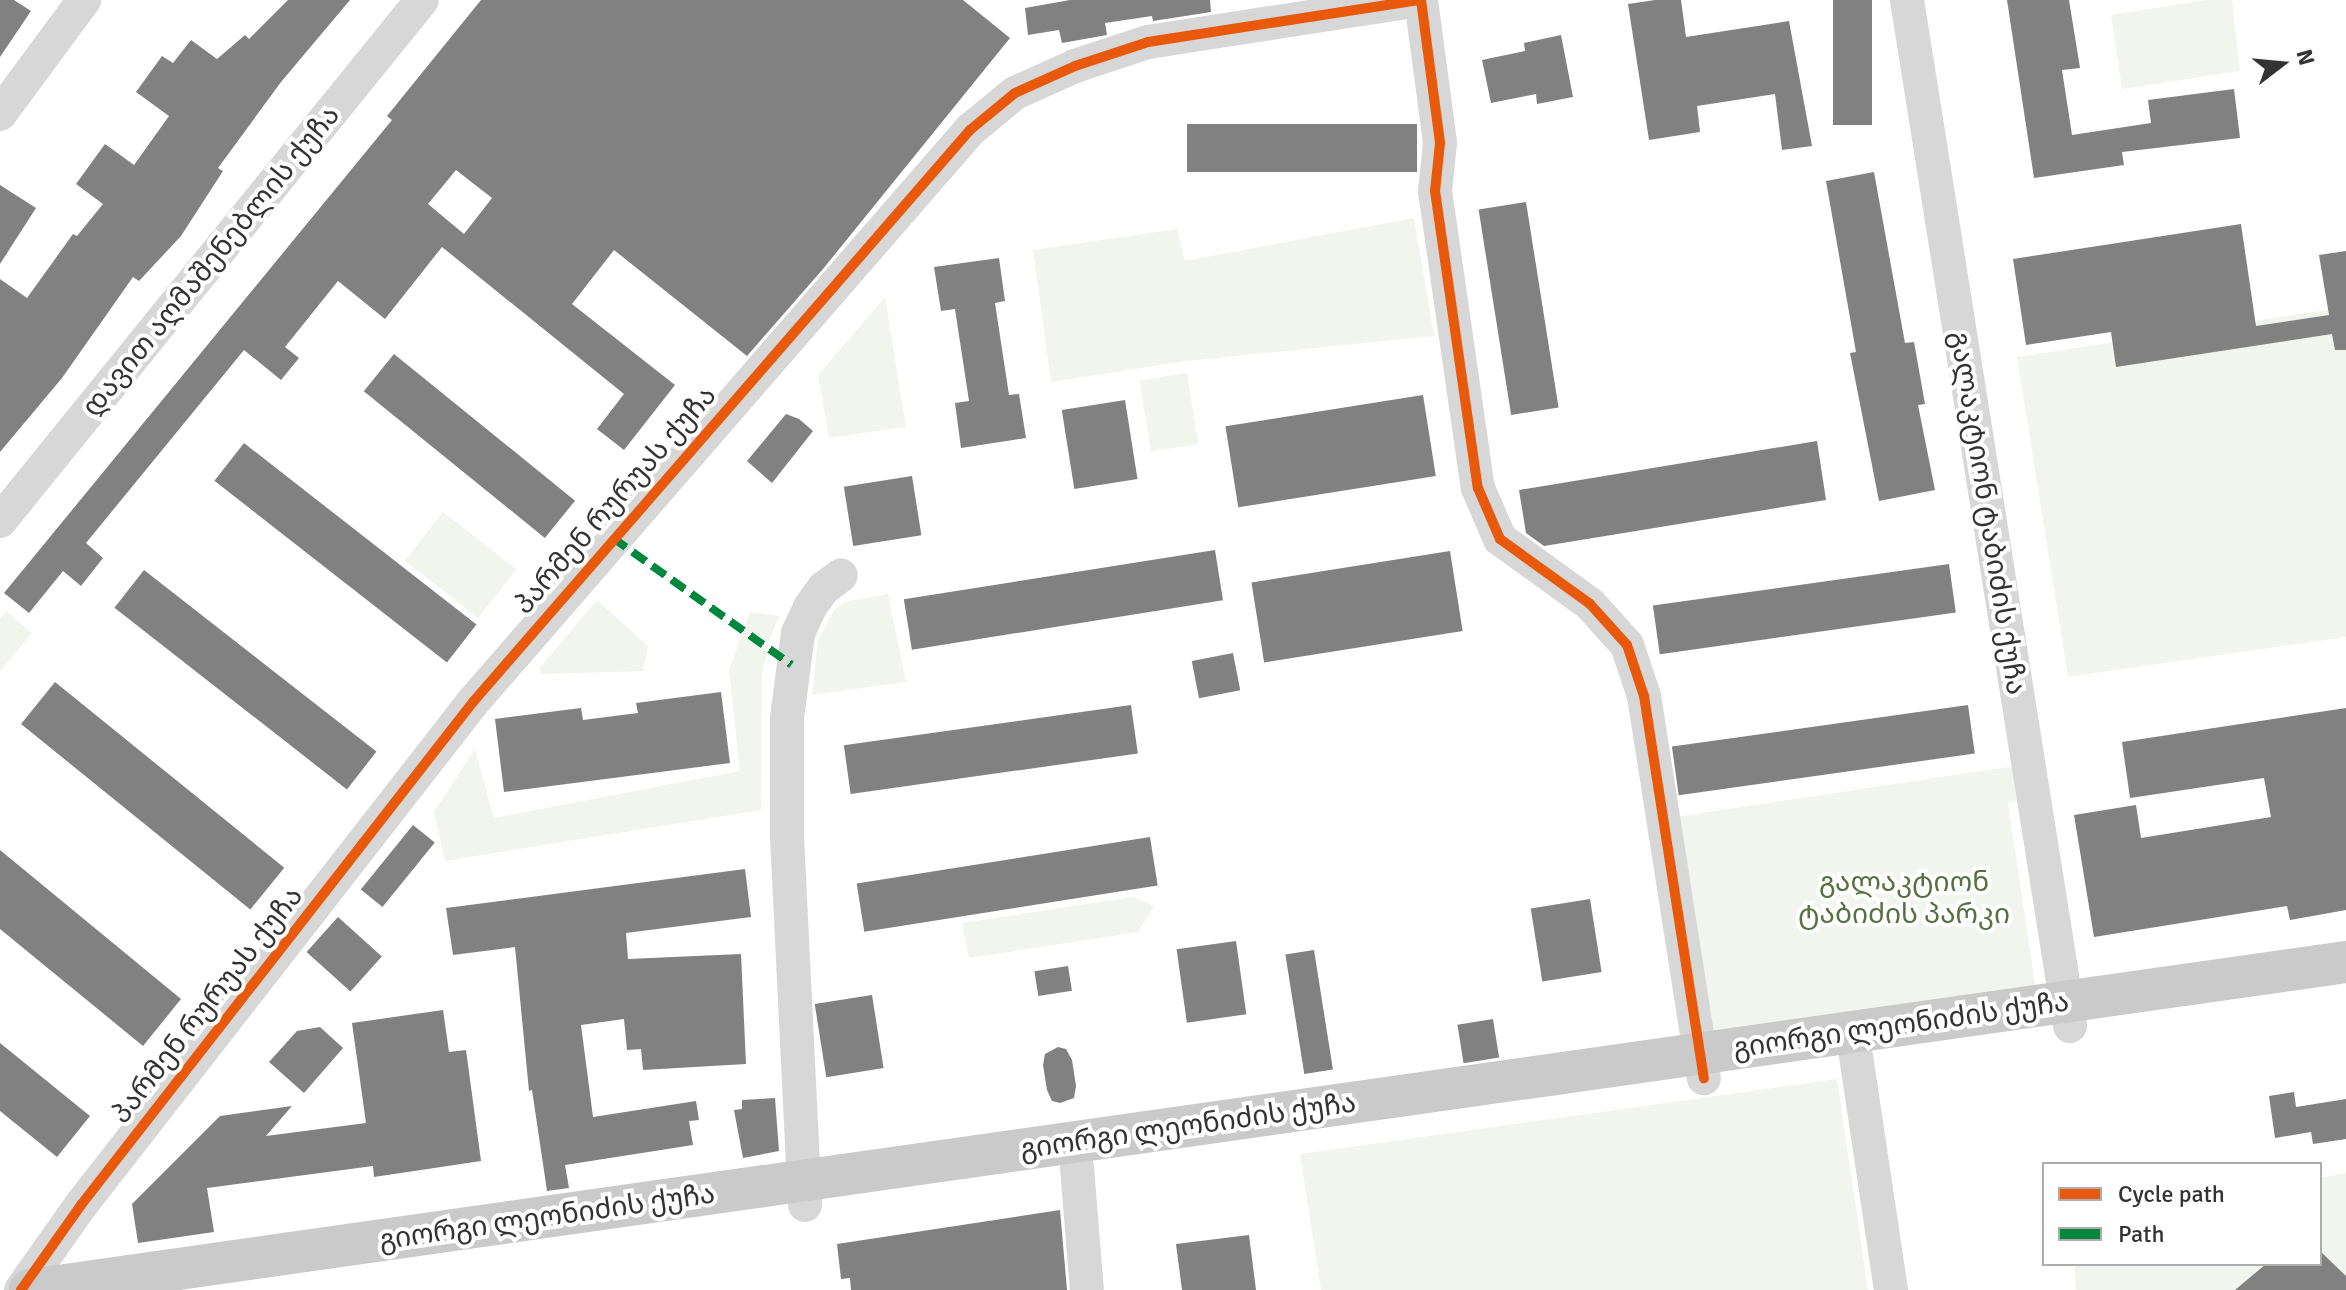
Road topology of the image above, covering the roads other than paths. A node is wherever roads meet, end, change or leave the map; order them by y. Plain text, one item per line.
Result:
1 (84, 0) edge
2 (422, 0) edge
3 (1420, 0) edge
4 (1907, 0) edge
5 (0, 114) edge
6 (0, 521) edge
7 (841, 575) dead end
8 (2346, 962) edge
9 (2346, 987) edge
10 (2068, 1014) junction
11 (1856, 1056) junction
12 (1702, 1066) junction
13 (1077, 1167) junction
14 (804, 1192) junction
15 (21, 1290) edge
16 (30, 1290) edge
17 (206, 1290) edge
18 (1087, 1290) edge
19 (1891, 1290) edge

1 - 5 street
2 - 6 street, დავით აღმაშენებლის ქუჩა
3 - 12 street
3 - 15 street, პარმენ რურუას ქუჩა
4 - 10 street, გალაკტიონ ტაბიძის ქუჩა
7 - 14 street
8 - 10 main road, გიორგი ლეონიძის ქუჩა
9 - 10 main road, გიორგი ლეონიძის ქუჩა
10 - 11 main road, გიორგი ლეონიძის ქუჩა
10 - 12 main road, გიორგი ლეონიძის ქუჩა
11 - 12 main road, გიორგი ლეონიძის ქუჩა
11 - 19 street
12 - 13 main road, გიორგი ლეონიძის ქუჩა
12 - 14 main road, გიორგი ლეონიძის ქუჩა
13 - 14 main road, გიორგი ლეონიძის ქუჩა
13 - 18 street
14 - 16 main road, გიორგი ლეონიძის ქუჩა
14 - 17 main road, გიორგი ლეონიძის ქუჩა

